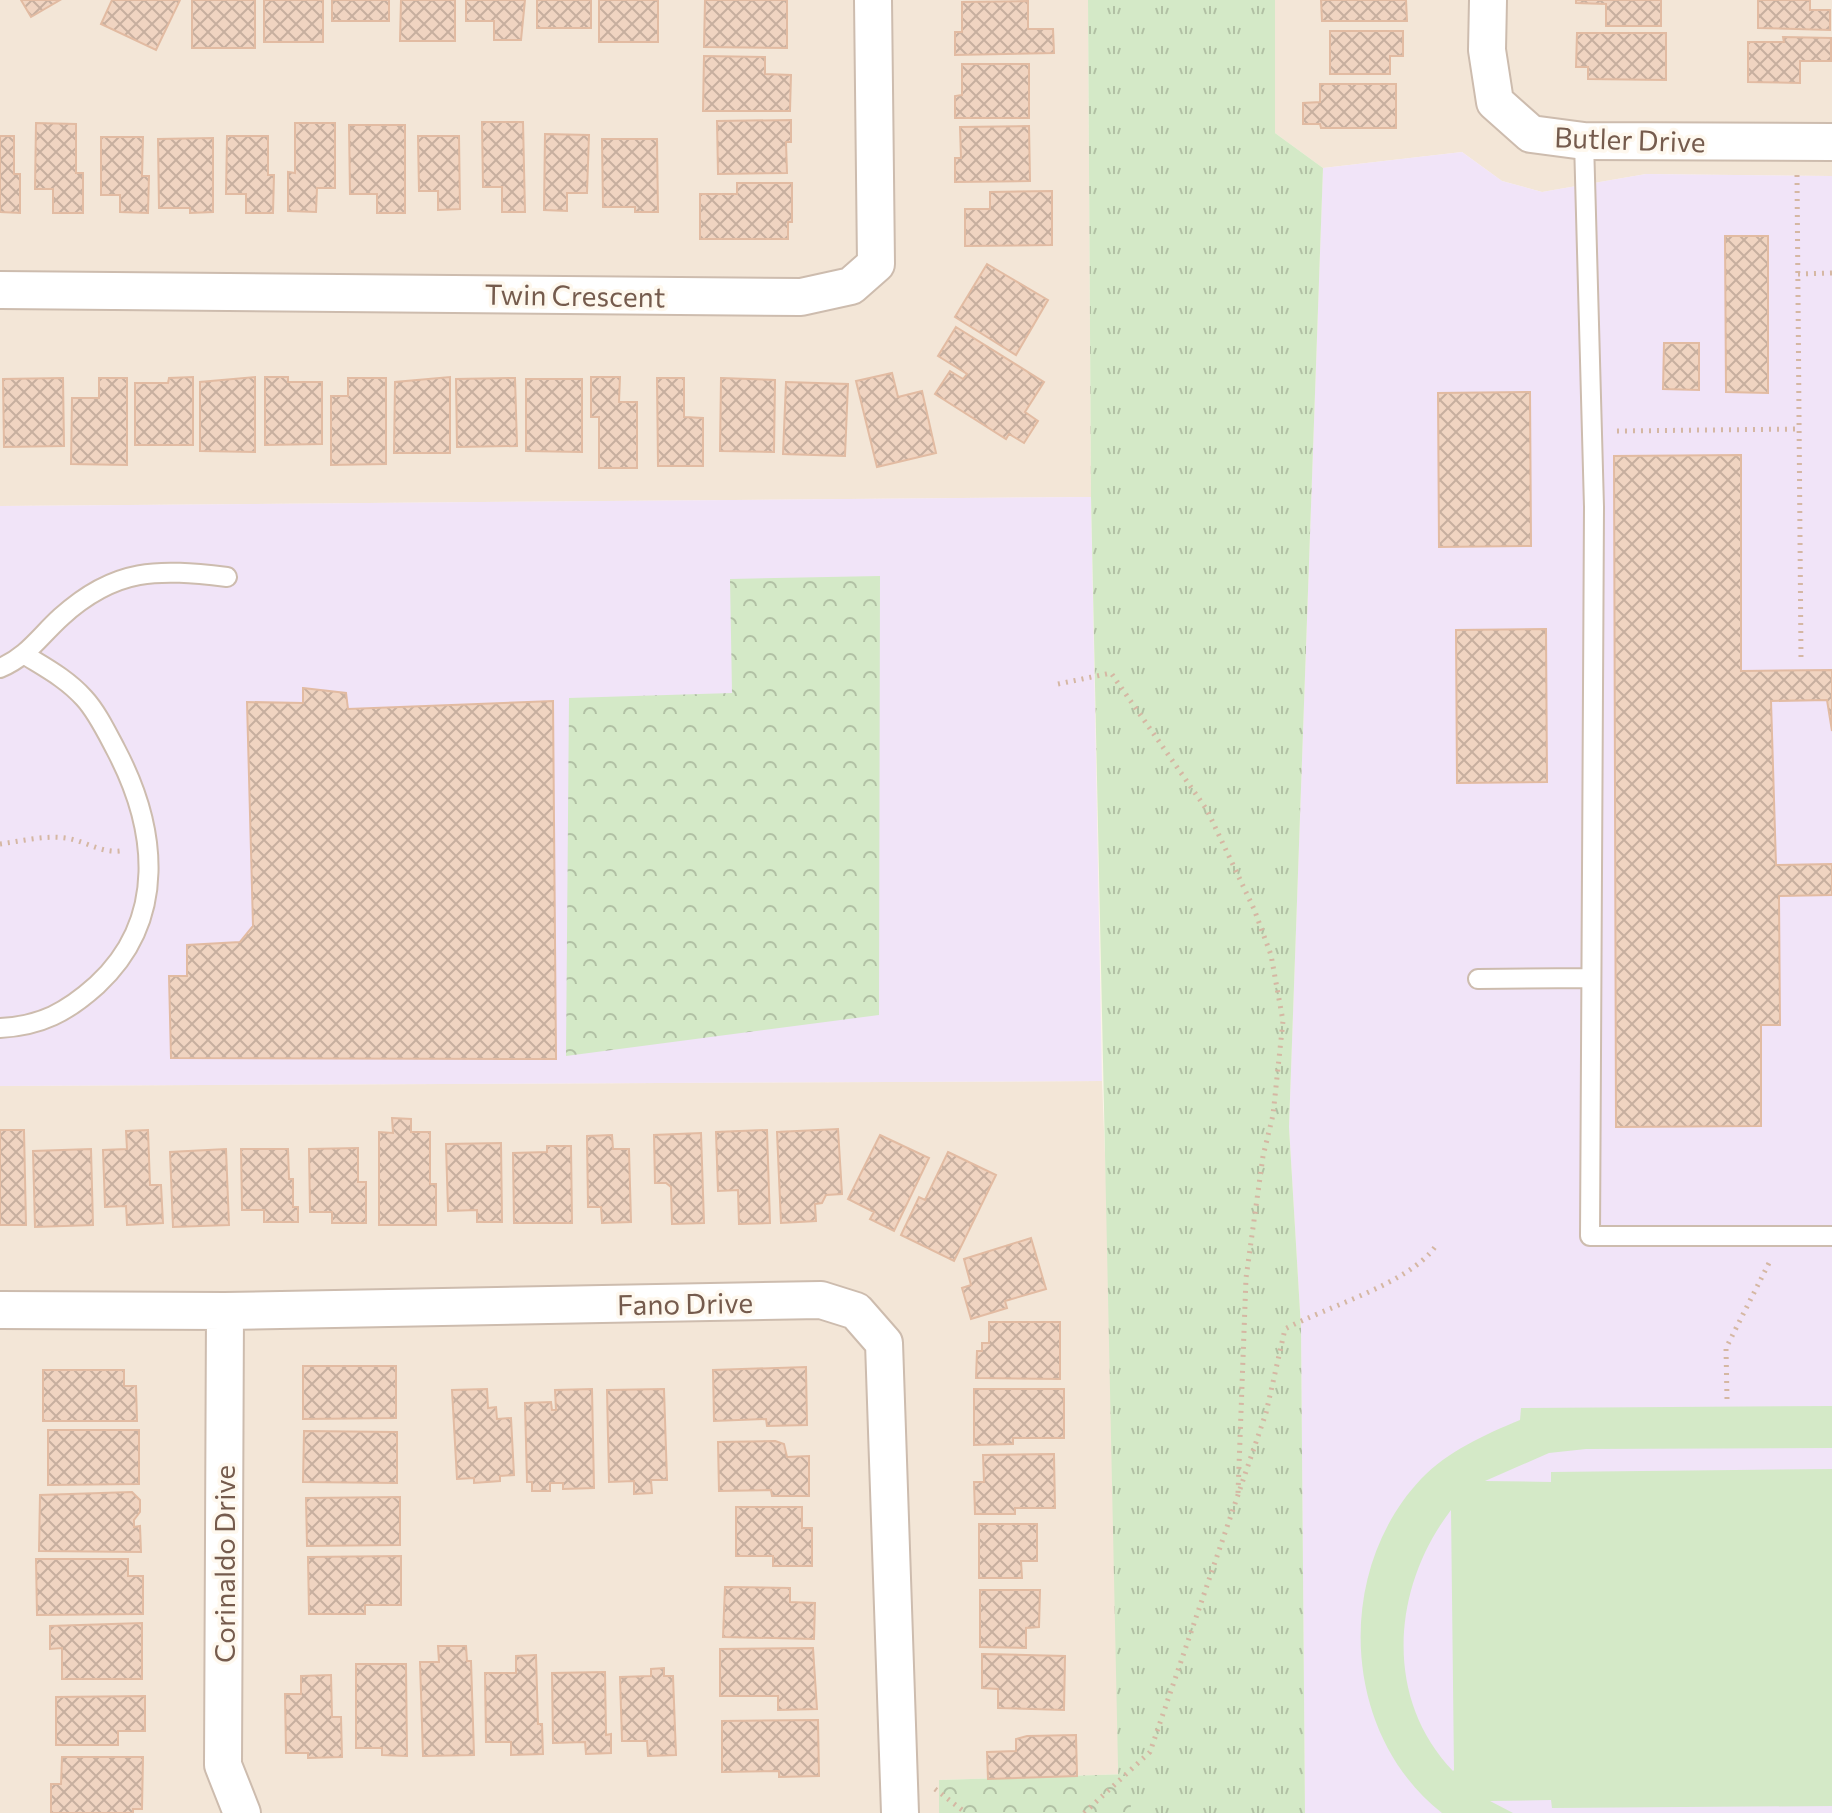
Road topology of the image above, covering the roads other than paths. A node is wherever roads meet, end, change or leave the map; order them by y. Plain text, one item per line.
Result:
1 (873, 0) edge
2 (1488, 0) edge
3 (1584, 141) junction
4 (1814, 142) edge
5 (0, 290) edge
6 (227, 577) dead end
7 (25, 655) junction
8 (0, 668) edge
9 (1591, 978) junction
10 (1478, 979) dead end
11 (0, 1028) edge
12 (1832, 1236) edge
13 (0, 1310) edge
14 (225, 1311) junction
15 (242, 1813) edge
16 (900, 1813) edge

1 - 5 street, Twin Crescent
2 - 3 street, Butler Drive
3 - 4 street, Butler Drive
3 - 9 lane
6 - 7 lane
7 - 8 lane
7 - 11 lane
9 - 10 lane
9 - 12 lane
13 - 14 street, Fano Drive
14 - 15 street, Corinaldo Drive
14 - 16 street, Fano Drive

